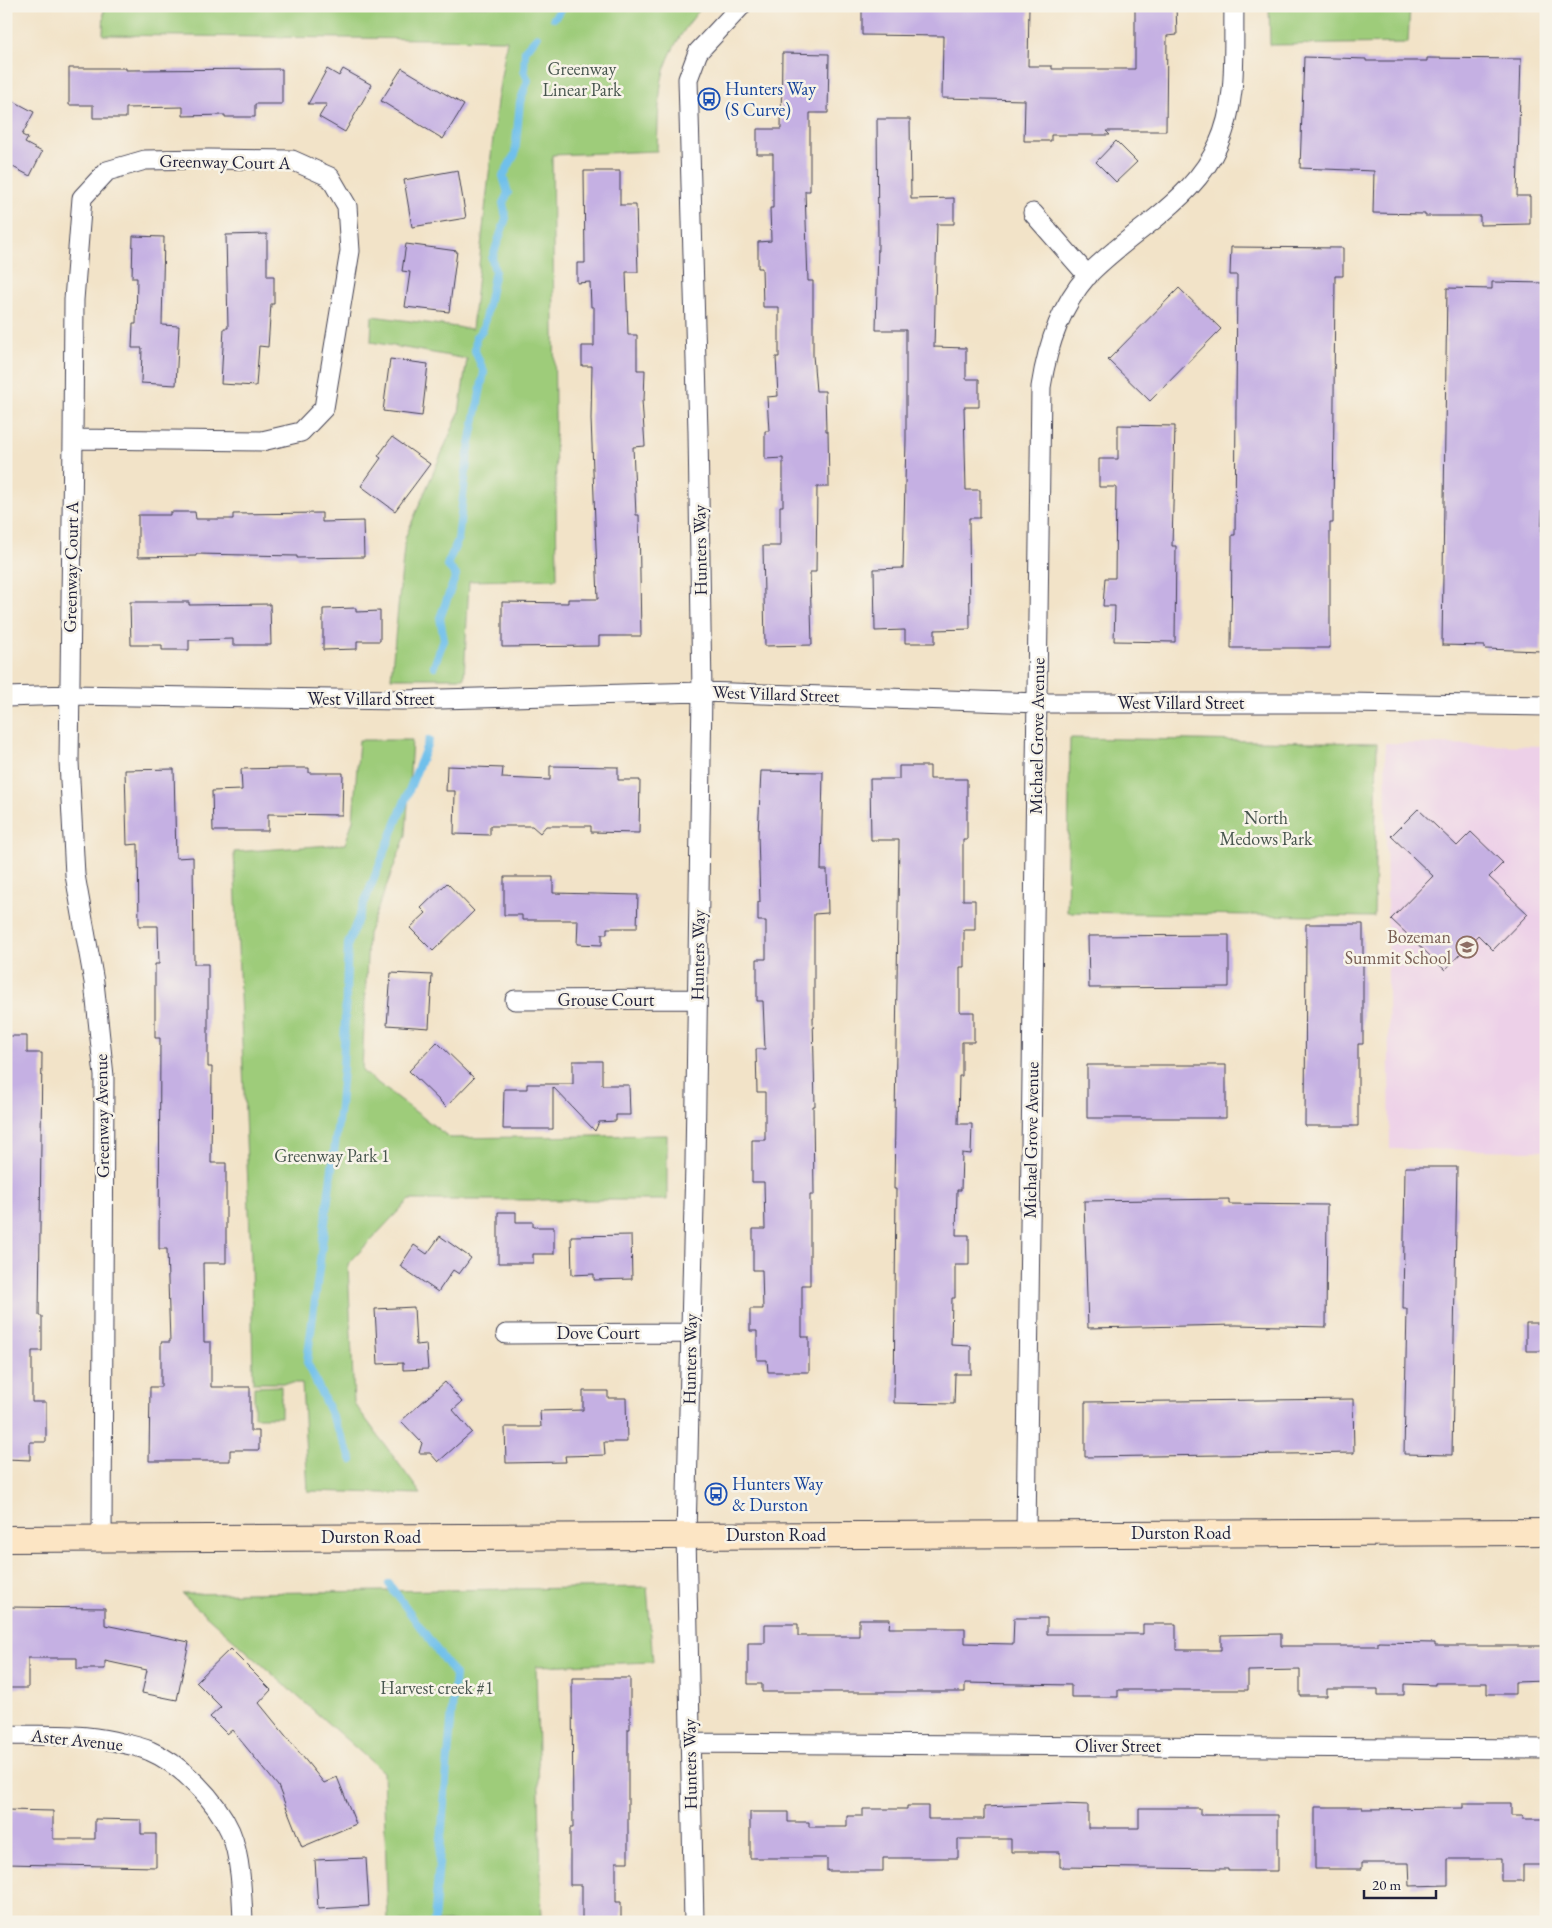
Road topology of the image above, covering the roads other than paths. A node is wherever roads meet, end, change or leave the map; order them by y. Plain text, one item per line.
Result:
1 (741, 6) edge
2 (1234, 6) edge
3 (1033, 213) dead end
4 (1088, 276) junction
5 (73, 439) junction
6 (702, 692) junction
7 (70, 695) junction
8 (6, 697) edge
9 (1038, 703) junction
10 (1546, 706) edge
11 (697, 999) junction
12 (516, 1000) dead end
13 (691, 1333) junction
14 (506, 1334) dead end
15 (1546, 1532) edge
16 (1026, 1533) junction
17 (686, 1535) junction
18 (6, 1539) edge
19 (102, 1540) junction
20 (6, 1735) edge
21 (690, 1743) junction
22 (1546, 1749) edge
23 (243, 1922) edge
24 (694, 1922) edge

1 - 6 street, Hunters Way
2 - 4 street, Michael Grove Avenue
3 - 4 street
4 - 9 street, Michael Grove Avenue
5 - 5 street, Greenway Court A
5 - 7 street, Greenway Court A
6 - 7 street, West Villard Street
6 - 9 street, West Villard Street
6 - 11 street, Hunters Way
7 - 8 street, West Villard Street
7 - 19 street, Greenway Avenue
9 - 10 street, West Villard Street
9 - 16 street, Michael Grove Avenue
11 - 12 street, Grouse Court
11 - 13 street, Hunters Way
13 - 14 street, Dove Court
13 - 17 street, Hunters Way
15 - 16 main road, Durston Road
16 - 17 main road, Durston Road
17 - 19 main road, Durston Road
17 - 21 street, Hunters Way
18 - 19 main road, Durston Road
20 - 23 street, Aster Avenue
21 - 22 street, Oliver Street
21 - 24 street, Hunters Way

